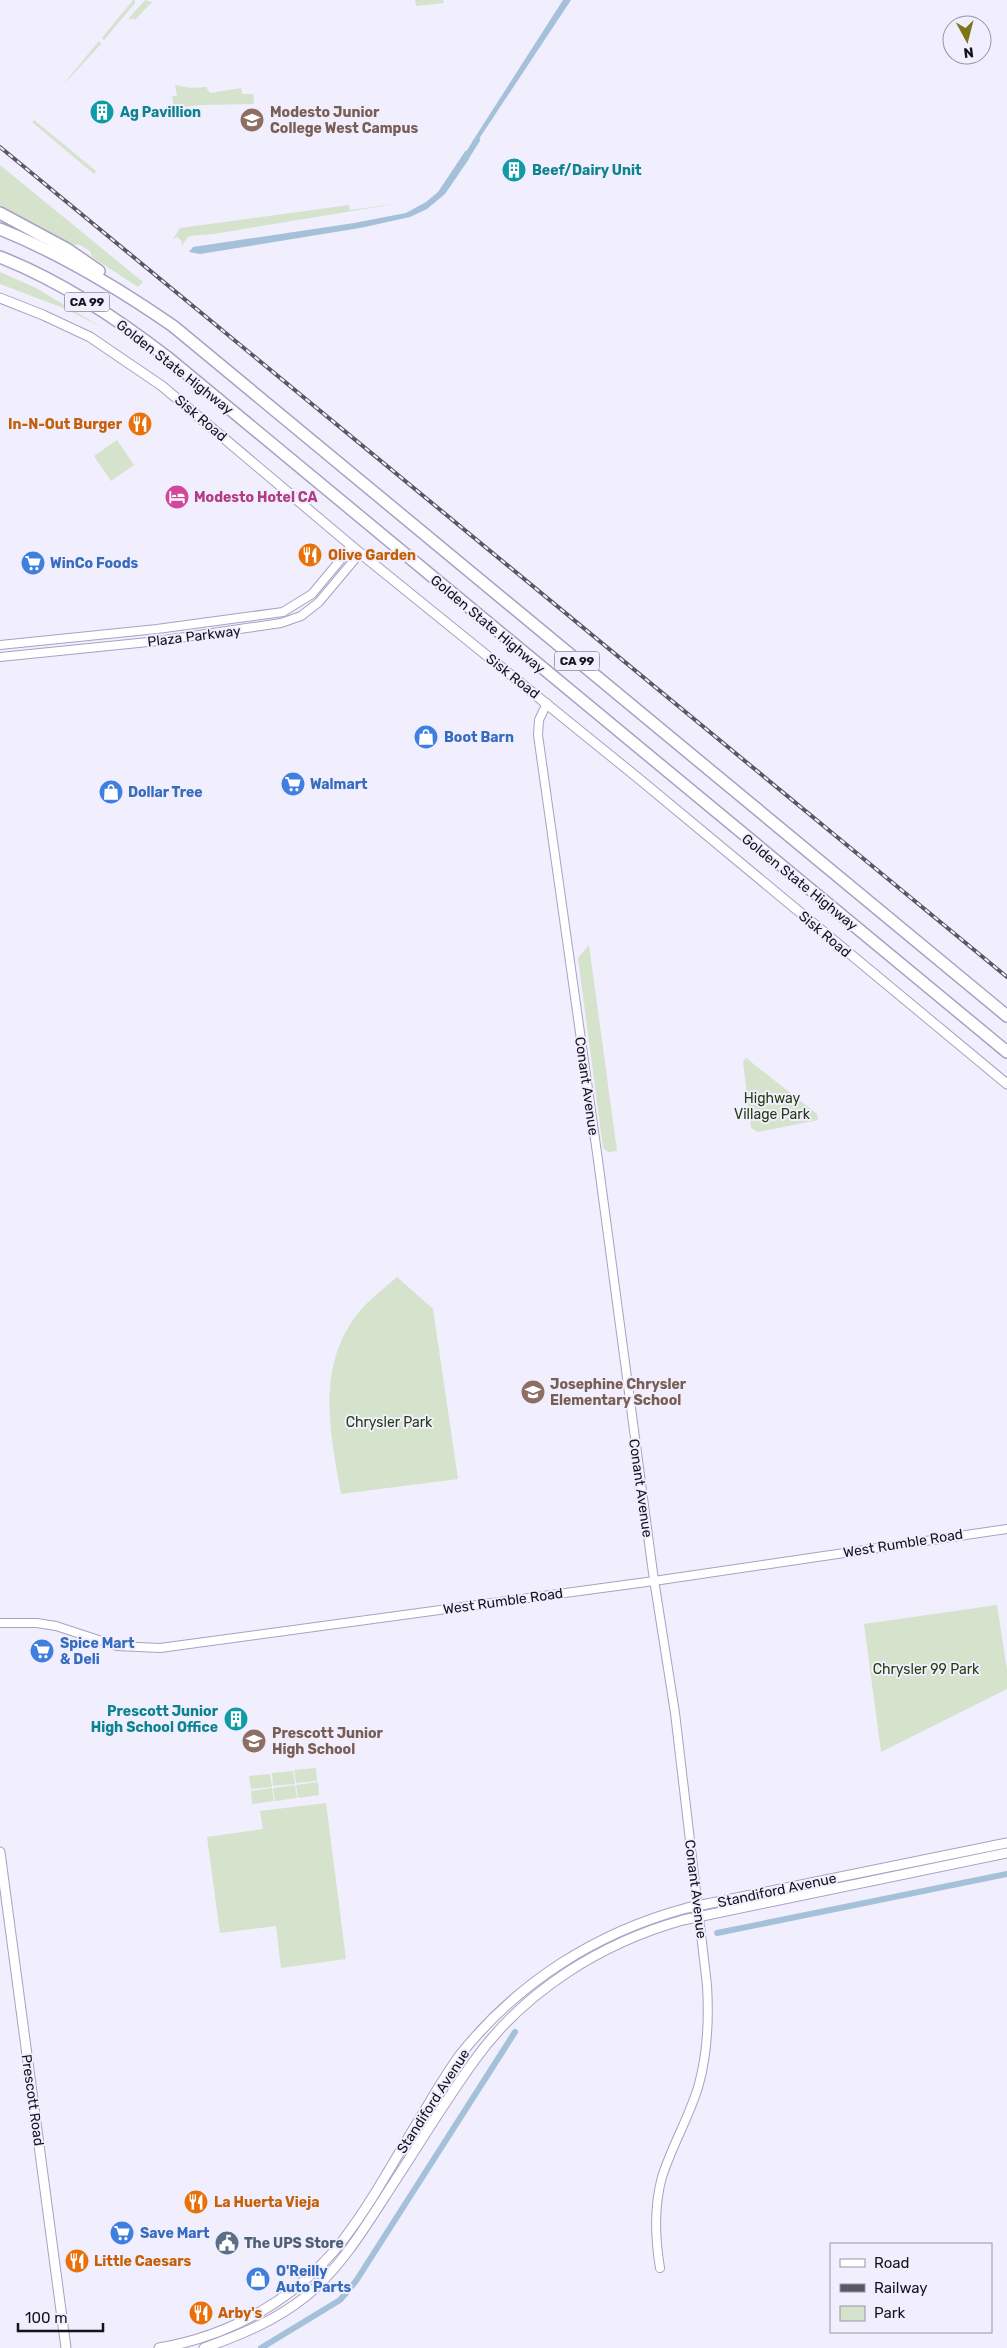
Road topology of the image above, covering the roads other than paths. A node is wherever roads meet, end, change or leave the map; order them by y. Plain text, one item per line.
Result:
1 (0, 213) edge
2 (0, 229) edge
3 (0, 257) edge
4 (0, 265) edge
5 (126, 293) junction
6 (0, 298) edge
7 (167, 357) junction
8 (352, 546) junction
9 (360, 553) junction
10 (0, 645) edge
11 (0, 657) edge
12 (546, 703) junction
13 (1007, 1016) edge
14 (1007, 1052) edge
15 (1007, 1084) edge
16 (1007, 1529) edge
17 (654, 1581) junction
18 (0, 1624) edge
19 (1007, 1843) edge
20 (0, 1852) edge
21 (1007, 1853) edge
22 (699, 1911) junction
23 (372, 2197) junction
24 (354, 2244) junction
25 (660, 2268) dead end
26 (258, 2313) junction
27 (209, 2346) edge
28 (66, 2348) edge
29 (159, 2348) edge

1 - 5 highway
2 - 5 highway, Golden State Highway / CA 99
3 - 7 highway, Golden State Highway / CA 99
4 - 7 highway
5 - 13 highway, Golden State Highway / CA 99
6 - 8 main road, Sisk Road
7 - 14 highway, Golden State Highway / CA 99
8 - 9 main road, Sisk Road
8 - 10 street, Plaza Parkway
9 - 11 street, Plaza Parkway
9 - 12 main road, Sisk Road
12 - 15 main road, Sisk Road
12 - 17 street, Conant Avenue
16 - 17 street, West Rumble Road
17 - 18 street, West Rumble Road
17 - 22 street, Conant Avenue
19 - 22 main road, Standiford Avenue
20 - 28 main road, Prescott Road
21 - 22 main road, Standiford Avenue
22 - 23 main road, Standiford Avenue
22 - 24 main road, Standiford Avenue
22 - 25 street, Conant Avenue
23 - 24 main road
23 - 26 main road, Standiford Avenue
24 - 27 main road, Standiford Avenue
26 - 27 main road
26 - 29 main road, Standiford Avenue

